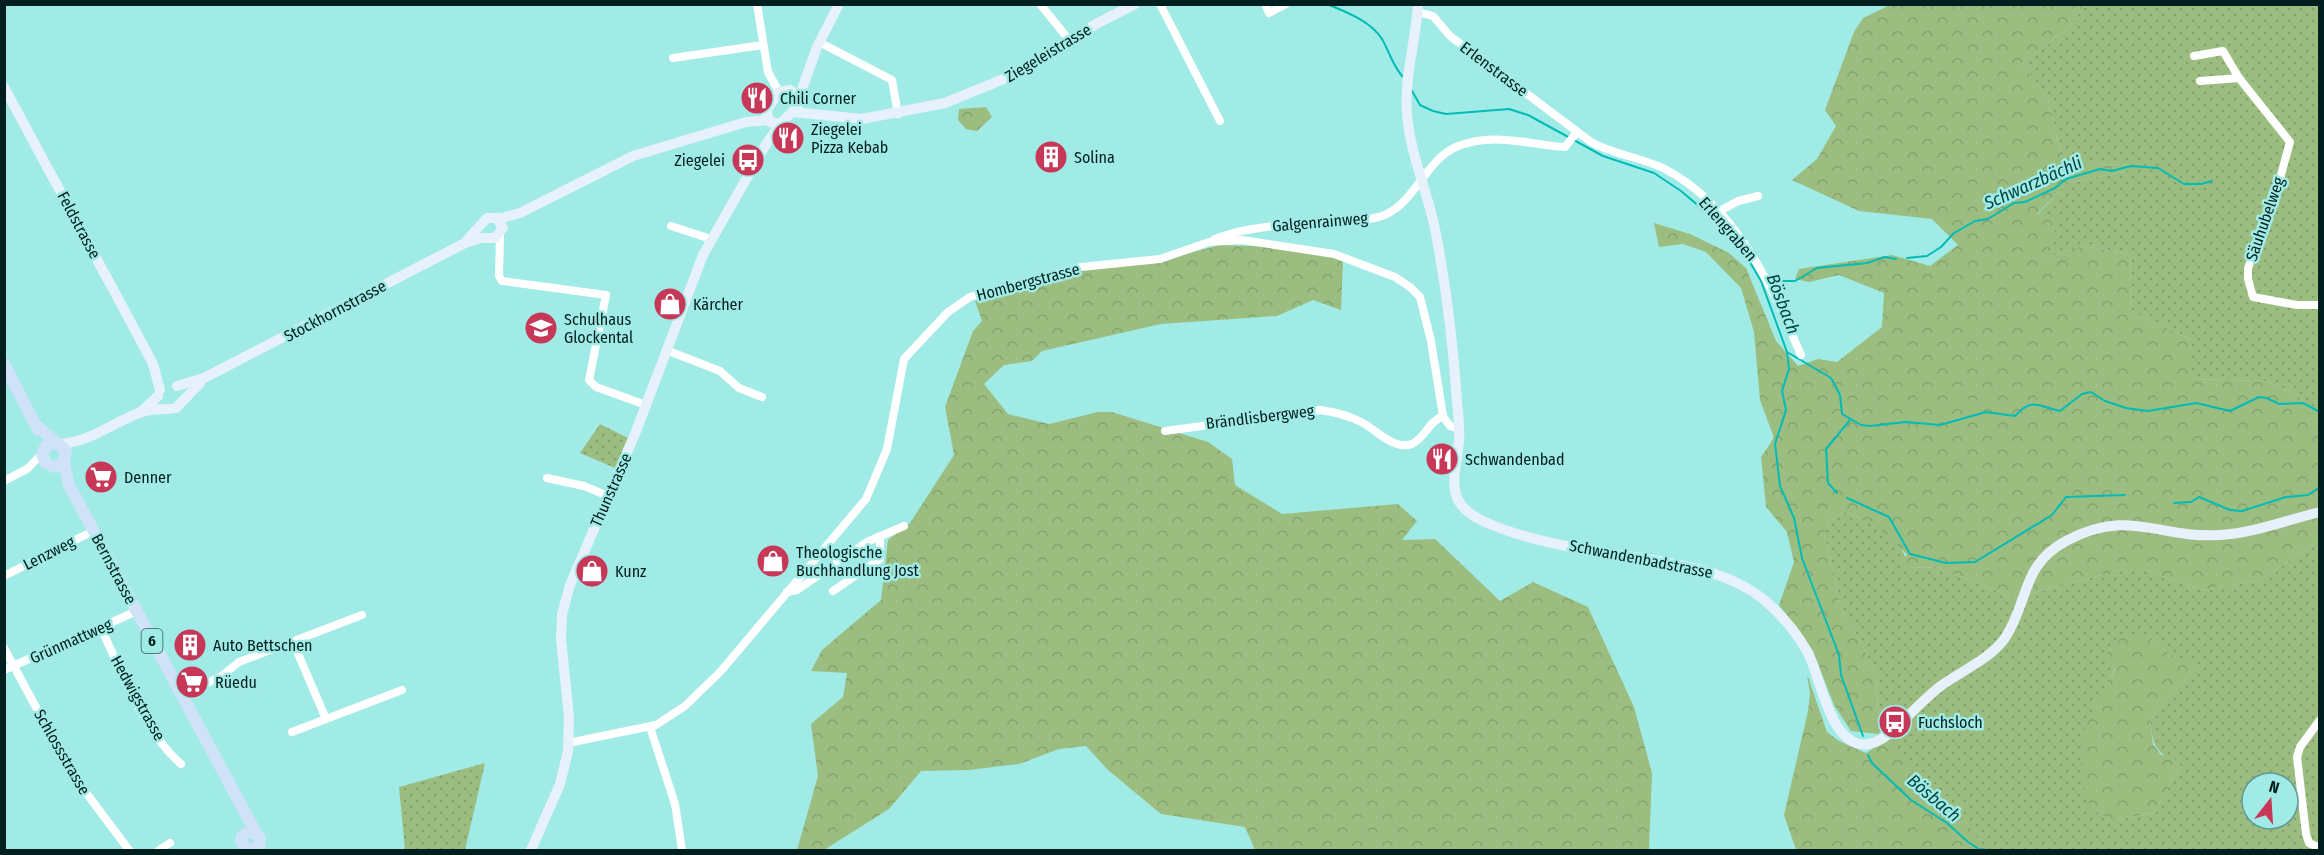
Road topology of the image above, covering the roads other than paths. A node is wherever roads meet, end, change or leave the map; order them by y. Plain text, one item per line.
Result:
1 (757, 4) edge
2 (839, 4) edge
3 (1040, 4) edge
4 (1136, 4) edge
5 (1160, 4) edge
6 (1265, 4) edge
7 (1286, 4) edge
8 (1418, 8) edge
9 (1070, 41) junction
10 (819, 42) junction
11 (763, 45) junction
12 (2194, 56) dead end
13 (673, 58) dead end
14 (806, 75) junction
15 (2239, 78) junction
16 (2200, 81) dead end
17 (4, 87) edge
18 (785, 91) junction
19 (797, 104) junction
20 (898, 114) junction
21 (771, 119) junction
22 (1220, 121) dead end
23 (1574, 137) junction
24 (1420, 182) junction
25 (1758, 196) dead end
26 (1718, 212) junction
27 (671, 226) dead end
28 (493, 231) junction
29 (711, 239) junction
30 (1209, 242) junction
31 (2319, 305) edge
32 (666, 350) junction
33 (1801, 355) dead end
34 (4, 364) edge
35 (153, 364) junction
36 (204, 378) junction
37 (174, 385) junction
38 (159, 393) junction
39 (762, 397) dead end
40 (183, 398) junction
41 (646, 405) junction
42 (165, 407) junction
43 (140, 413) junction
44 (1443, 416) junction
45 (36, 424) junction
46 (1459, 429) junction
47 (1165, 431) dead end
48 (82, 441) junction
49 (58, 444) junction
50 (53, 459) junction
51 (547, 478) dead end
52 (4, 481) edge
53 (608, 496) junction
54 (2319, 512) edge
55 (904, 526) dead end
56 (93, 531) junction
57 (880, 536) junction
58 (4, 576) edge
59 (833, 591) dead end
60 (786, 592) junction
61 (136, 611) junction
62 (362, 615) dead end
63 (101, 628) junction
64 (293, 642) junction
65 (4, 648) edge
66 (8, 668) edge
67 (402, 690) dead end
68 (182, 696) junction
69 (326, 719) junction
70 (2319, 720) edge
71 (650, 727) junction
72 (292, 732) dead end
73 (568, 743) junction
74 (181, 764) dead end
75 (170, 843) dead end
76 (249, 845) edge
77 (2319, 848) edge
78 (129, 850) edge
79 (159, 850) edge
80 (531, 850) edge
81 (682, 850) edge

1 - 11 street
2 - 10 main road
3 - 9 street
4 - 9 main road, Ziegeleistrasse
5 - 22 street
6 - 7 street
8 - 23 street, Erlenstrasse
8 - 24 main road, Schwandenbadstrasse
9 - 20 main road, Ziegeleistrasse
10 - 14 main road
10 - 20 street
11 - 13 street
11 - 18 street
12 - 15 street
14 - 18 main road
14 - 19 main road
15 - 16 street
15 - 31 street, Säuhubelweg
17 - 35 main road, Feldstrasse
18 - 19 main road, Ziegeleistrasse
18 - 21 main road
19 - 20 main road, Ziegeleistrasse
19 - 21 main road
21 - 28 main road, Stockhornstrasse
21 - 29 main road, Thunstrasse
23 - 24 street, Galgenrainweg
23 - 26 street, Erlengraben
24 - 30 street, Galgenrainweg
24 - 46 main road, Schwandenbadstrasse
25 - 26 street
26 - 33 street, Erlengraben
27 - 29 street
28 - 36 main road, Stockhornstrasse
28 - 41 street
29 - 32 main road, Thunstrasse
30 - 44 street, Hombergstrasse
30 - 60 street, Hombergstrasse
32 - 39 street
32 - 41 main road, Thunstrasse
34 - 45 main road, Bernstrasse / 6
35 - 37 main road, Feldstrasse
35 - 38 main road, Feldstrasse
36 - 37 main road, Stockhornstrasse
36 - 40 main road, Stockhornstrasse
37 - 38 main road, Stockhornstrasse
37 - 40 main road, Feldstrasse
38 - 42 main road, Feldstrasse
38 - 43 main road
40 - 42 main road, Stockhornstrasse
41 - 53 main road, Thunstrasse
42 - 43 main road
43 - 48 main road
44 - 46 street
44 - 47 street, Brändlisbergweg
45 - 49 main road, Bernstrasse / 6
45 - 50 main road, Bernstrasse / 6
46 - 54 main road, Schwandenbadstrasse
48 - 49 main road
48 - 50 main road
49 - 50 main road
49 - 50 main road
50 - 52 street
50 - 56 main road, Bernstrasse / 6
51 - 53 street
53 - 73 main road, Thunstrasse
55 - 57 street
56 - 58 street, Lenzweg
56 - 61 main road, Bernstrasse / 6
57 - 59 street
57 - 60 street
60 - 71 street, Hombergstrasse
61 - 63 street, Grünmattweg
61 - 68 main road, Bernstrasse / 6
62 - 64 street
63 - 66 street, Grünmattweg
63 - 74 street, Hedwigstrasse
64 - 68 street
64 - 69 street
65 - 66 street, Schlossstrasse
66 - 78 street, Schlossstrasse
67 - 69 street
68 - 76 main road, Bernstrasse / 6
69 - 72 street
70 - 77 street
71 - 73 street, Hombergstrasse
71 - 81 street
73 - 80 main road, Thunstrasse
75 - 79 street

